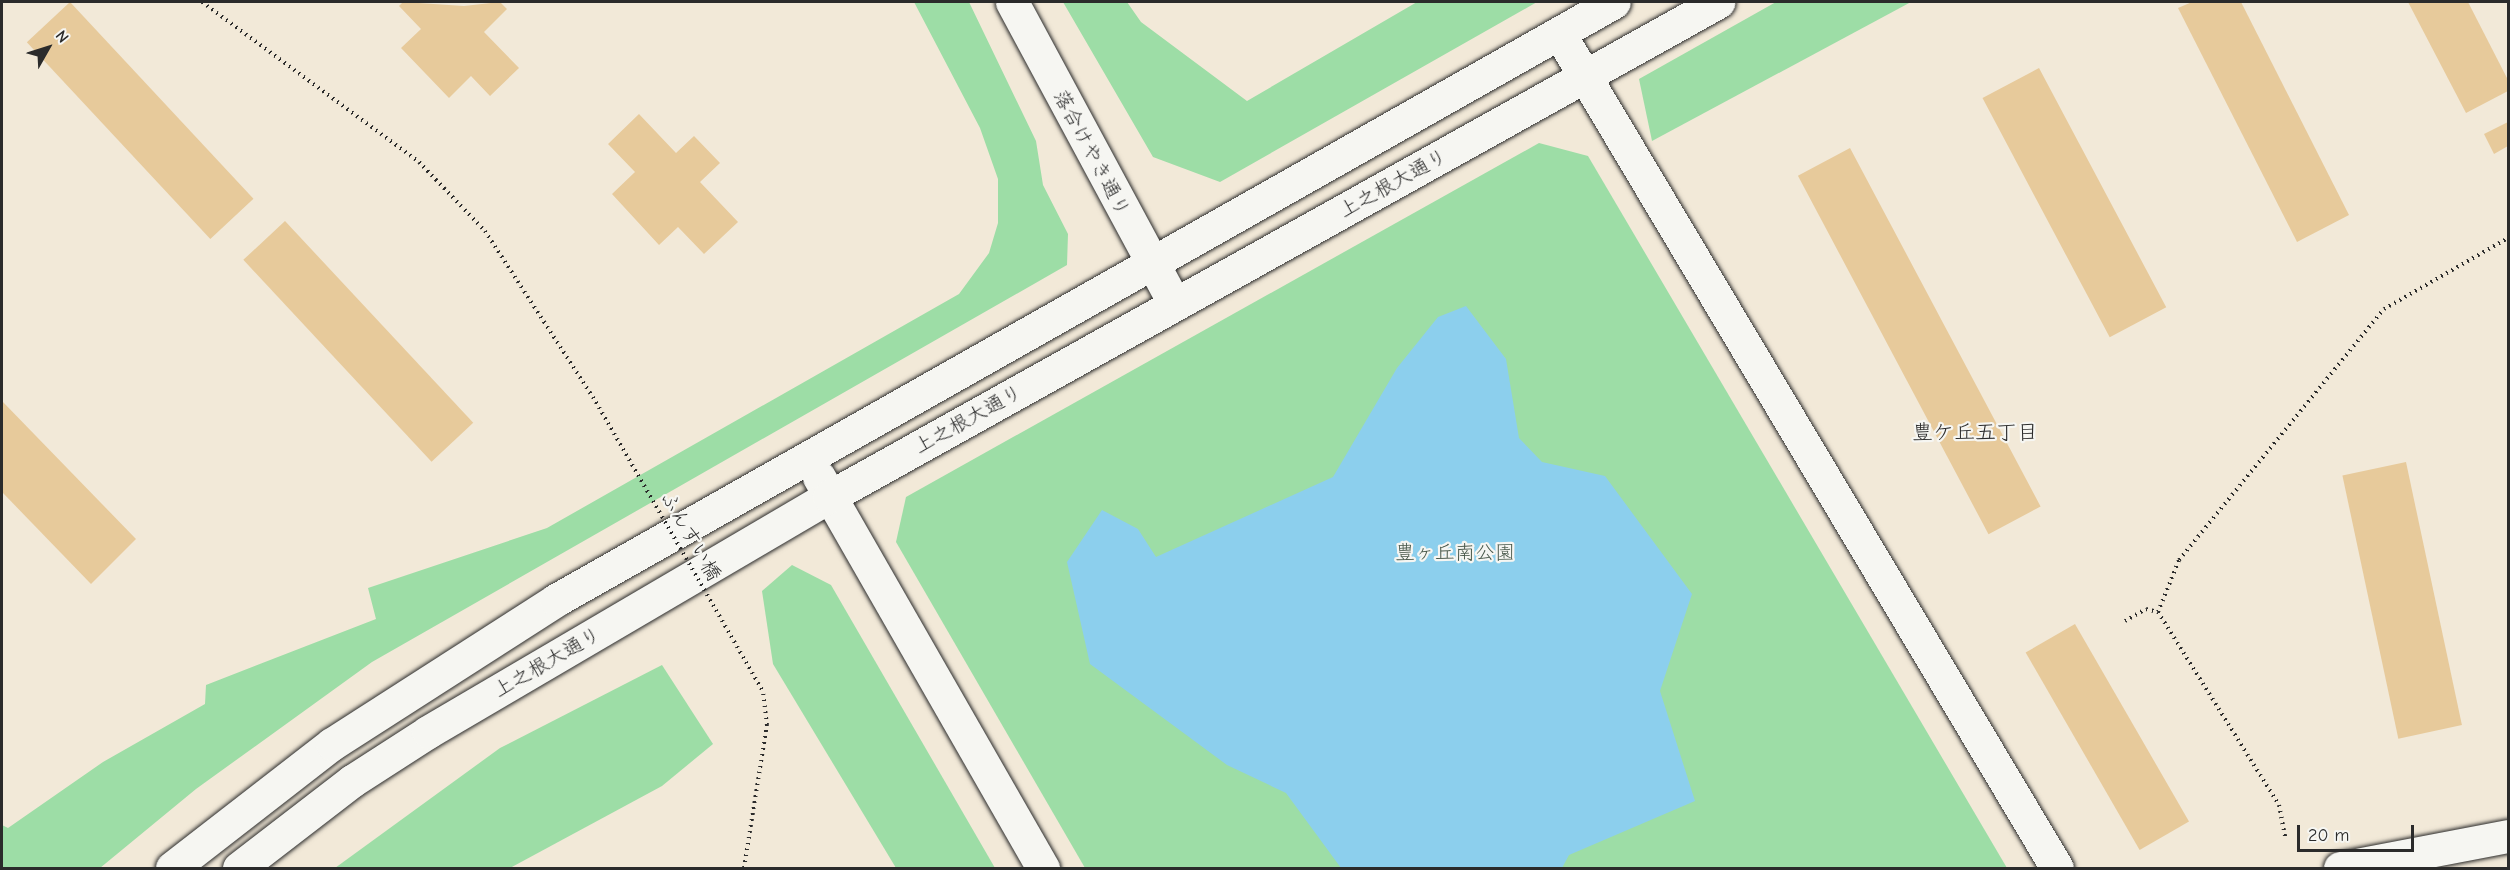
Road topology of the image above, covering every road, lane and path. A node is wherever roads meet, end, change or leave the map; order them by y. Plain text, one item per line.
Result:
1 (202, 2) edge
2 (1012, 2) edge
3 (1614, 2) edge
4 (1718, 2) edge
5 (1559, 33) junction
6 (1584, 78) junction
7 (2508, 238) edge
8 (1150, 260) junction
9 (1174, 303) junction
10 (808, 456) junction
11 (829, 497) junction
12 (2158, 612) junction
13 (2125, 621) dead end
14 (2284, 836) dead end
15 (2508, 836) edge
16 (2441, 860) edge
17 (172, 868) edge
18 (238, 868) edge
19 (744, 868) edge
20 (1042, 868) edge
21 (2057, 868) edge
22 (2340, 868) edge

1 - 19 path, ふんすい橋, bridge
2 - 8 street, 落合けやき通り
3 - 5 street
4 - 6 street, 上之根大通り
5 - 6 street
5 - 8 street
6 - 9 street, 上之根大通り
6 - 21 street
7 - 12 path
8 - 9 street, 落合けやき通り
8 - 10 street
9 - 11 street, 上之根大通り
10 - 11 street
10 - 17 street
11 - 18 street, 上之根大通り
11 - 20 street
12 - 13 path
12 - 14 path
15 - 16 street
16 - 22 street

